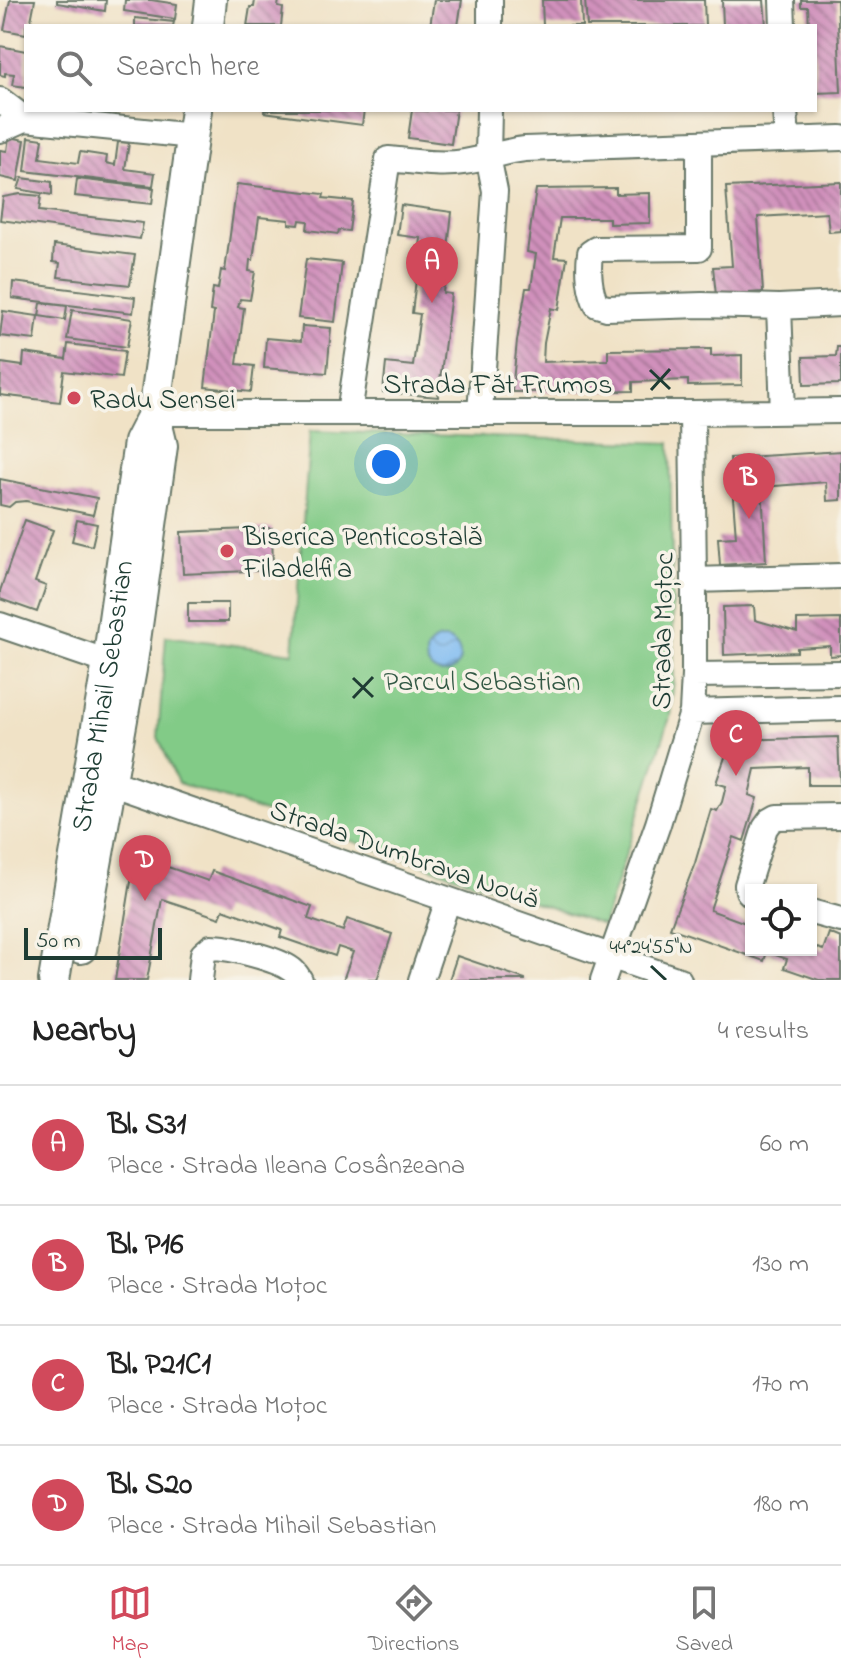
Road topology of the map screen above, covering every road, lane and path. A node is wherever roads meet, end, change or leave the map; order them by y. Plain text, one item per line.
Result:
1 (211, 0) edge
2 (490, 0) edge
3 (782, 0) edge
4 (208, 24) edge
5 (490, 24) edge
6 (783, 24) edge
7 (0, 100) edge
8 (489, 112) edge
9 (785, 112) edge
10 (25, 119) junction
11 (195, 123) edge
12 (0, 130) edge
13 (841, 138) edge
14 (787, 140) junction
15 (699, 144) junction
16 (488, 156) junction
17 (841, 304) edge
18 (779, 307) junction
19 (841, 411) edge
20 (783, 412) junction
21 (154, 413) junction
22 (349, 413) junction
23 (480, 413) junction
24 (692, 413) junction
25 (841, 576) edge
26 (694, 580) junction
27 (0, 625) edge
28 (120, 666) junction
29 (841, 673) edge
30 (694, 675) junction
31 (841, 708) edge
32 (692, 712) junction
33 (111, 782) junction
34 (841, 816) edge
35 (747, 884) edge
36 (448, 900) junction
37 (817, 914) edge
38 (841, 920) edge
39 (611, 957) junction
40 (54, 980) edge
41 (75, 980) edge
42 (200, 980) edge
43 (300, 980) edge
44 (421, 980) edge
45 (603, 980) edge
46 (679, 980) edge

1 - 4 main road
2 - 5 street
3 - 6 street
7 - 10 street
8 - 16 street
9 - 14 street
10 - 11 street
10 - 12 street
11 - 21 main road, Strada Mihail Sebastian
13 - 14 street
14 - 15 street
15 - 16 street
15 - 18 street
16 - 22 street
16 - 23 street
17 - 18 street
18 - 20 street
19 - 20 street, Strada Făt Frumos
20 - 24 street, Strada Făt Frumos
21 - 22 street, Strada Făt Frumos
21 - 28 main road, Strada Mihail Sebastian
22 - 23 street, Strada Făt Frumos
23 - 24 street, Strada Făt Frumos
24 - 26 street, Strada Moțoc
25 - 26 street
26 - 30 street, Strada Moțoc
27 - 28 street
28 - 33 main road, Strada Mihail Sebastian
28 - 40 main road, Strada Mihail Sebastian
29 - 30 street
30 - 32 street, Strada Moțoc
31 - 32 street
32 - 39 street, Strada Moțoc
33 - 36 street, Strada Dumbrava Nouă
33 - 41 main road, Strada Mihail Sebastian
34 - 35 street
36 - 39 street, Strada Dumbrava Nouă
36 - 44 street
37 - 38 street
39 - 45 street, Strada Moțoc
39 - 46 street, Strada Dumbrava Nouă
42 - 43 street

